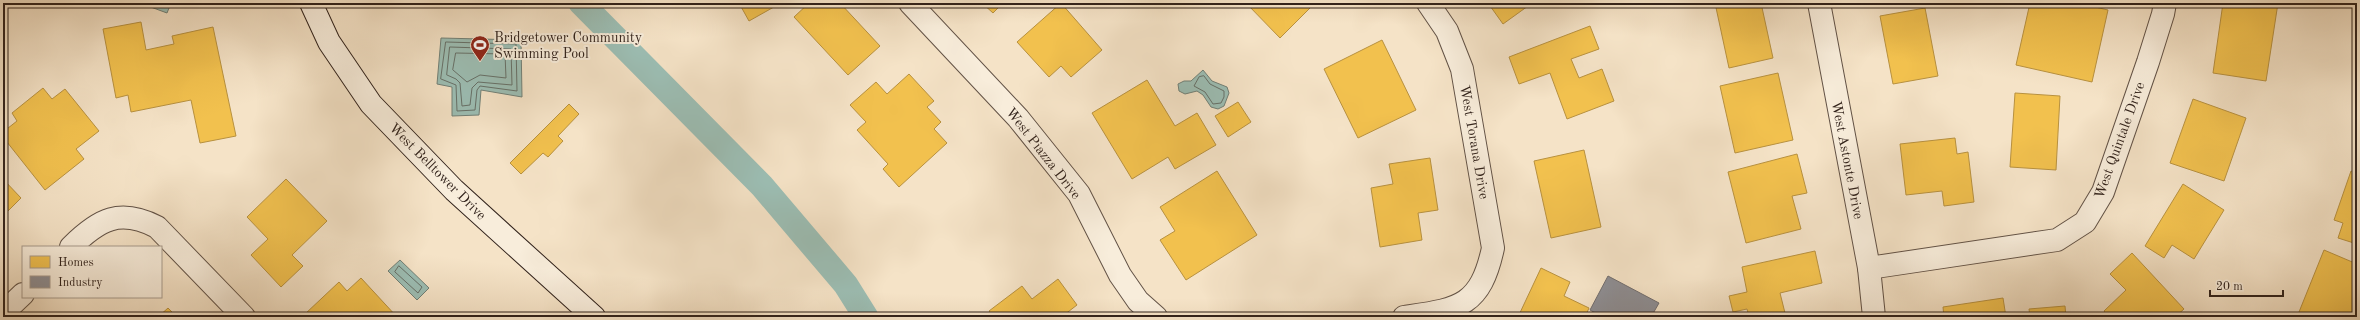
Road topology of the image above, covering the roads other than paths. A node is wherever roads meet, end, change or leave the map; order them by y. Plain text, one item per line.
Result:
1 (311, 3) edge
2 (910, 3) edge
3 (1428, 3) edge
4 (1819, 3) edge
5 (2165, 3) edge
6 (71, 246) edge
7 (1869, 268) junction
8 (22, 295) edge
9 (3, 314) edge
10 (244, 317) edge
11 (594, 317) edge
12 (1156, 317) edge
13 (1404, 317) edge
14 (1874, 317) edge

1 - 11 street, West Belltower Drive
2 - 12 street, West Piazza Drive
3 - 13 street, West Torana Drive
4 - 7 street, West Astonte Drive
5 - 7 street, West Quintale Drive
6 - 10 street
7 - 14 street, West Astonte Drive
8 - 9 street

